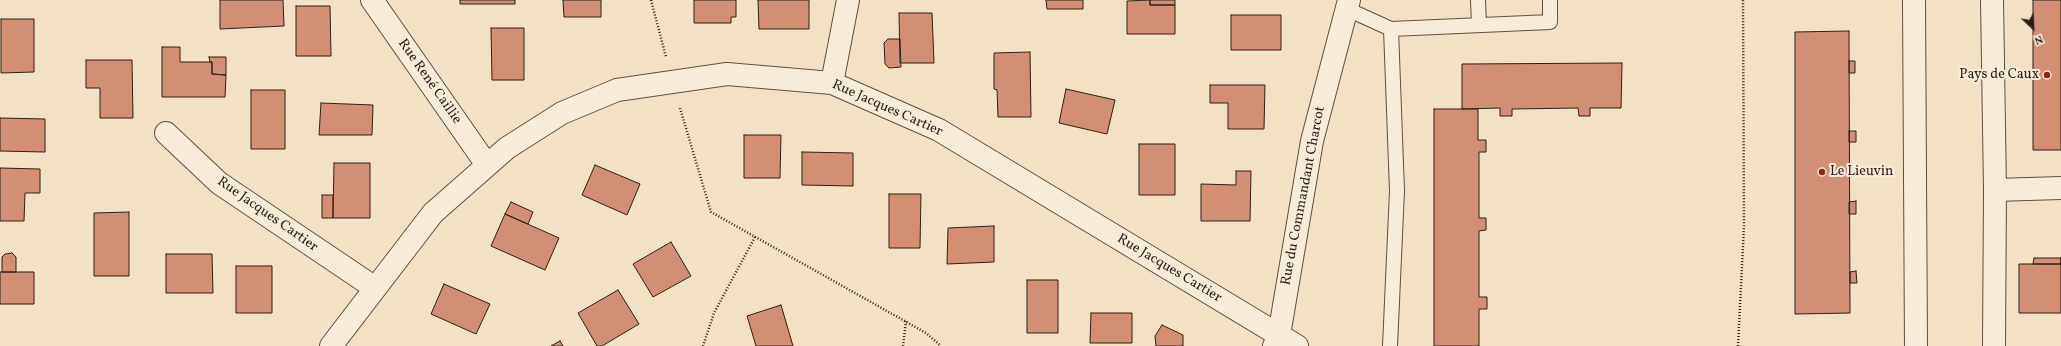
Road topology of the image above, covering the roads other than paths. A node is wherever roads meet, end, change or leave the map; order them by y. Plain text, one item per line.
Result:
1 (372, 0) edge
2 (848, 0) edge
3 (1478, 0) edge
4 (1550, 0) edge
5 (1914, 0) edge
6 (1992, 0) edge
7 (1348, 4) edge
8 (1479, 25) junction
9 (1391, 29) junction
10 (832, 83) junction
11 (166, 133) dead end
12 (487, 165) junction
13 (2061, 188) edge
14 (1995, 190) junction
15 (375, 288) junction
16 (1277, 340) edge
17 (331, 346) edge
18 (1297, 346) edge
19 (1390, 346) edge
20 (1916, 346) edge
21 (1994, 346) edge

1 - 12 street, Rue René Caillie
2 - 10 street
3 - 8 lane
4 - 8 lane
5 - 20 street
6 - 14 street
7 - 9 lane
7 - 16 street, Rue du Commandant Charcot
8 - 9 lane
9 - 19 lane
10 - 12 street, Rue Jacques Cartier
10 - 16 street, Rue Jacques Cartier
11 - 15 street, Rue Jacques Cartier
12 - 15 street, Rue Jacques Cartier
13 - 14 street
14 - 21 street
15 - 17 street, Rue Jacques Cartier
16 - 18 street, Rue Jacques Cartier

